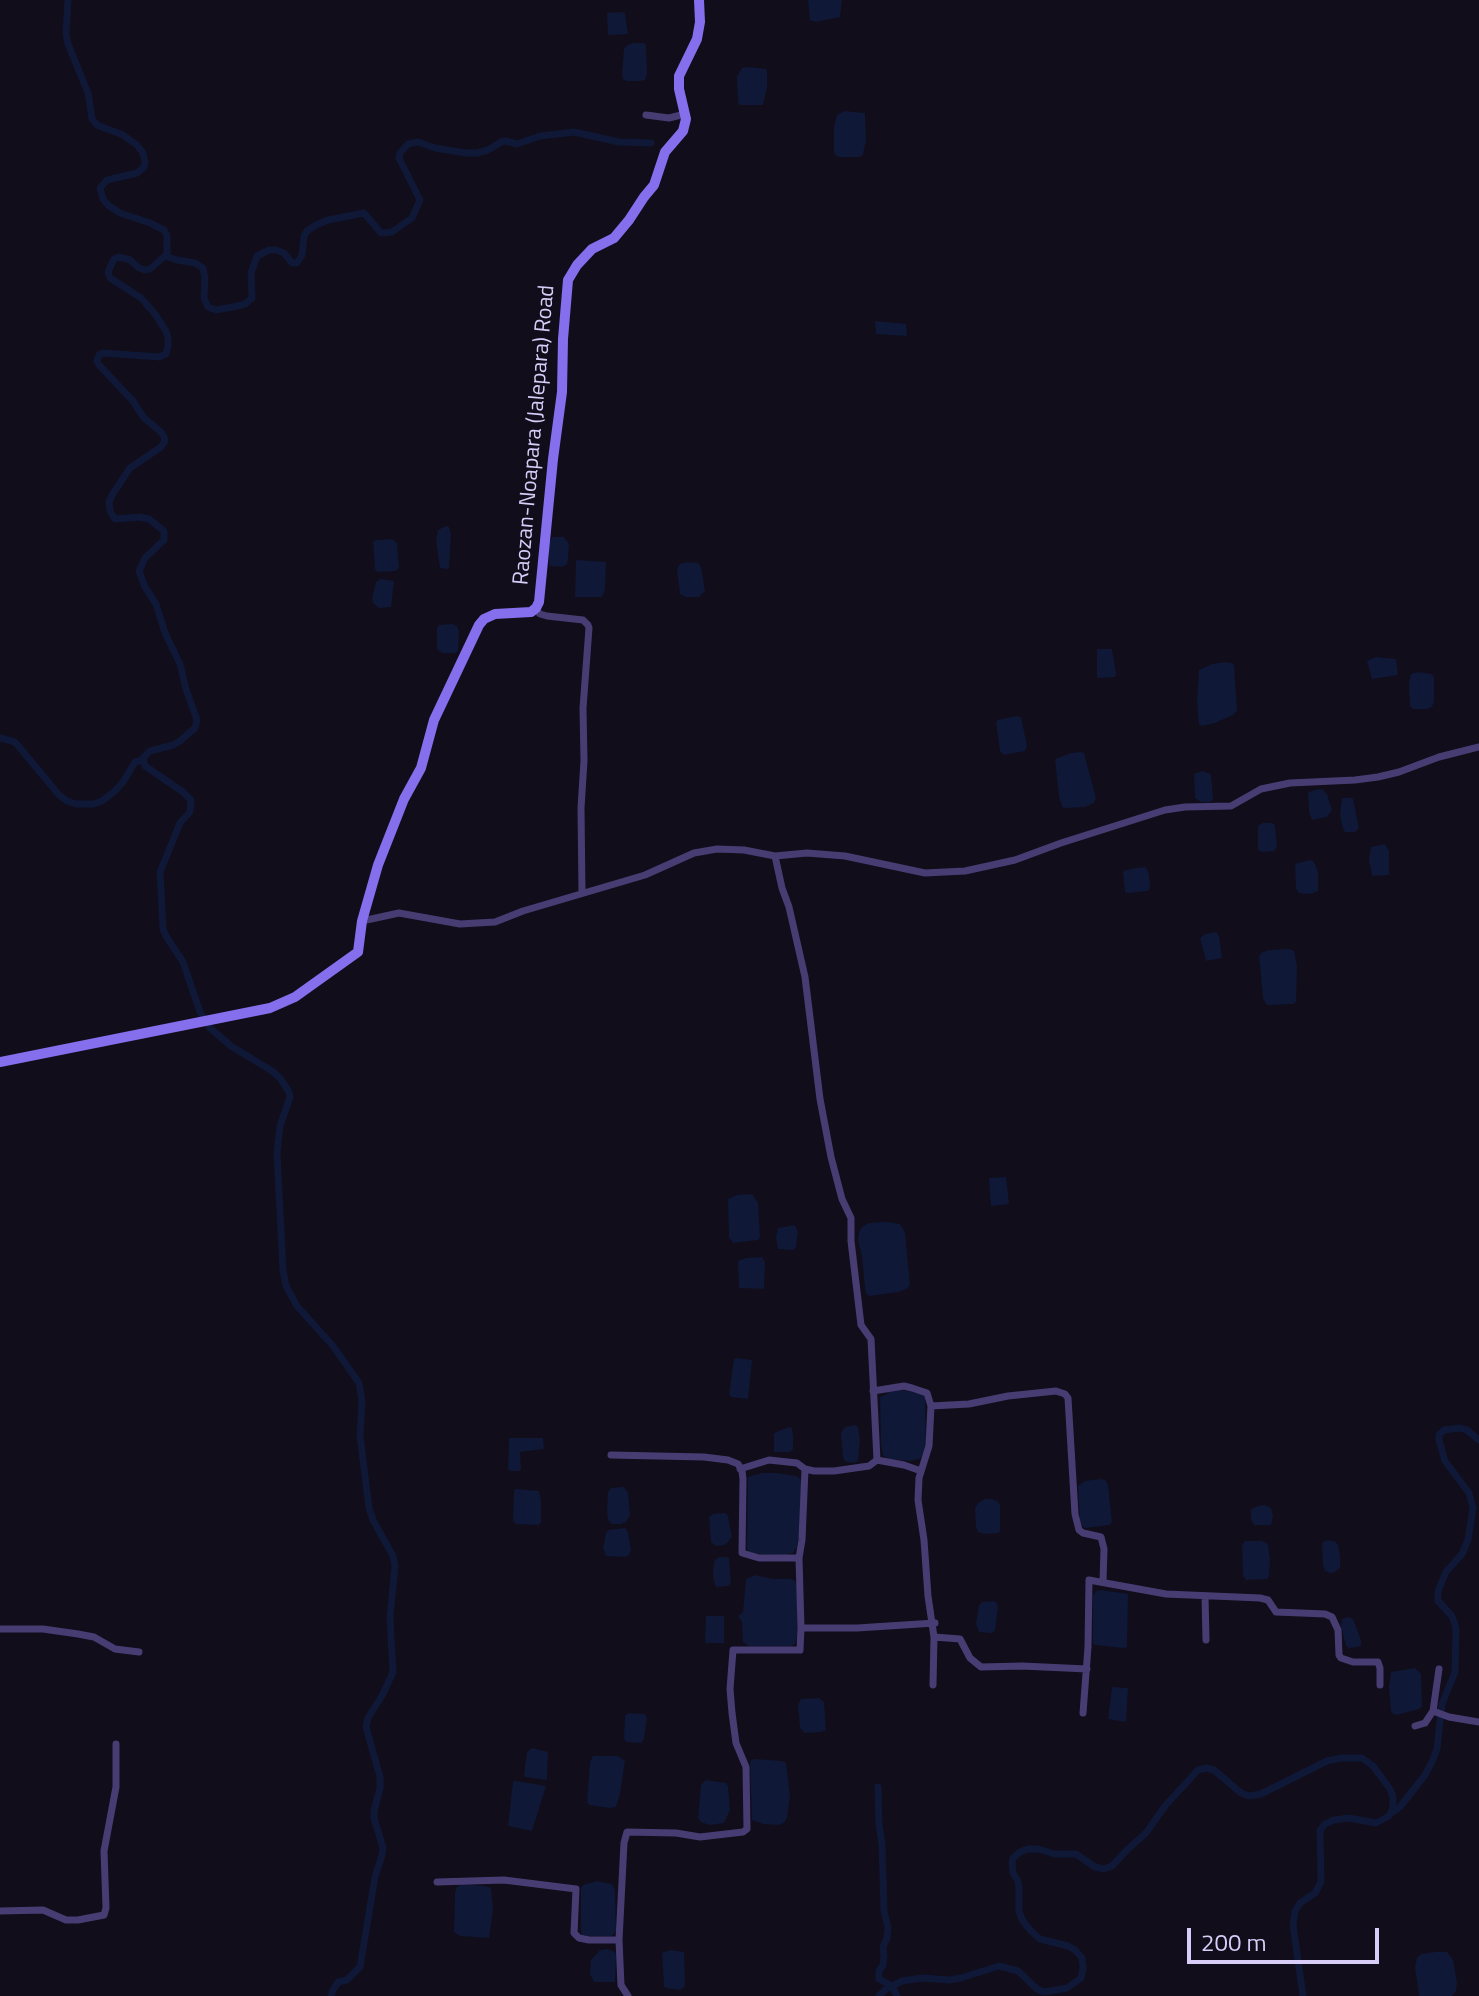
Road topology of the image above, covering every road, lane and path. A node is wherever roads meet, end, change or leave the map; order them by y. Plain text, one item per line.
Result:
1 (699, 0) edge
2 (685, 114) junction
3 (646, 115) dead end
4 (535, 609) junction
5 (1479, 747) edge
6 (775, 856) junction
7 (582, 893) junction
8 (361, 927) junction
9 (0, 1062) edge
10 (873, 1391) junction
11 (931, 1406) junction
12 (611, 1455) dead end
13 (877, 1460) junction
14 (740, 1469) junction
15 (805, 1469) junction
16 (921, 1471) junction
17 (799, 1558) junction
18 (1103, 1582) junction
19 (1205, 1596) junction
20 (933, 1623) junction
21 (801, 1628) junction
22 (0, 1629) edge
23 (934, 1637) junction
24 (1206, 1640) dead end
25 (139, 1652) dead end
26 (1087, 1669) junction
27 (1439, 1669) dead end
28 (933, 1685) dead end
29 (1380, 1685) dead end
30 (1434, 1712) junction
31 (1083, 1713) dead end
32 (1479, 1722) edge
33 (1415, 1726) dead end
34 (116, 1744) dead end
35 (437, 1882) dead end
36 (0, 1911) edge
37 (619, 1940) junction
38 (628, 1996) edge

1 - 2 main road
2 - 3 street
2 - 4 main road, Raozan-Noapara (Jalepara) Road
4 - 7 street
4 - 8 main road, Raozan-Noapara (Jalepara) Road
5 - 6 street
6 - 7 street
6 - 10 street
7 - 8 street
8 - 9 main road, Raozan-Noapara (Jalepara) Road
10 - 11 street
10 - 13 street
11 - 16 street
11 - 18 street
12 - 14 street
13 - 15 street
13 - 16 street
14 - 15 street
14 - 17 street
15 - 17 street
16 - 20 street
17 - 21 street
18 - 19 street
18 - 26 street
19 - 24 street
19 - 29 street
20 - 21 street
20 - 23 street
21 - 37 street
22 - 25 street
23 - 26 street
23 - 28 street
26 - 31 street
27 - 30 street
30 - 32 street
30 - 33 street
34 - 36 street
35 - 37 street
37 - 38 street

